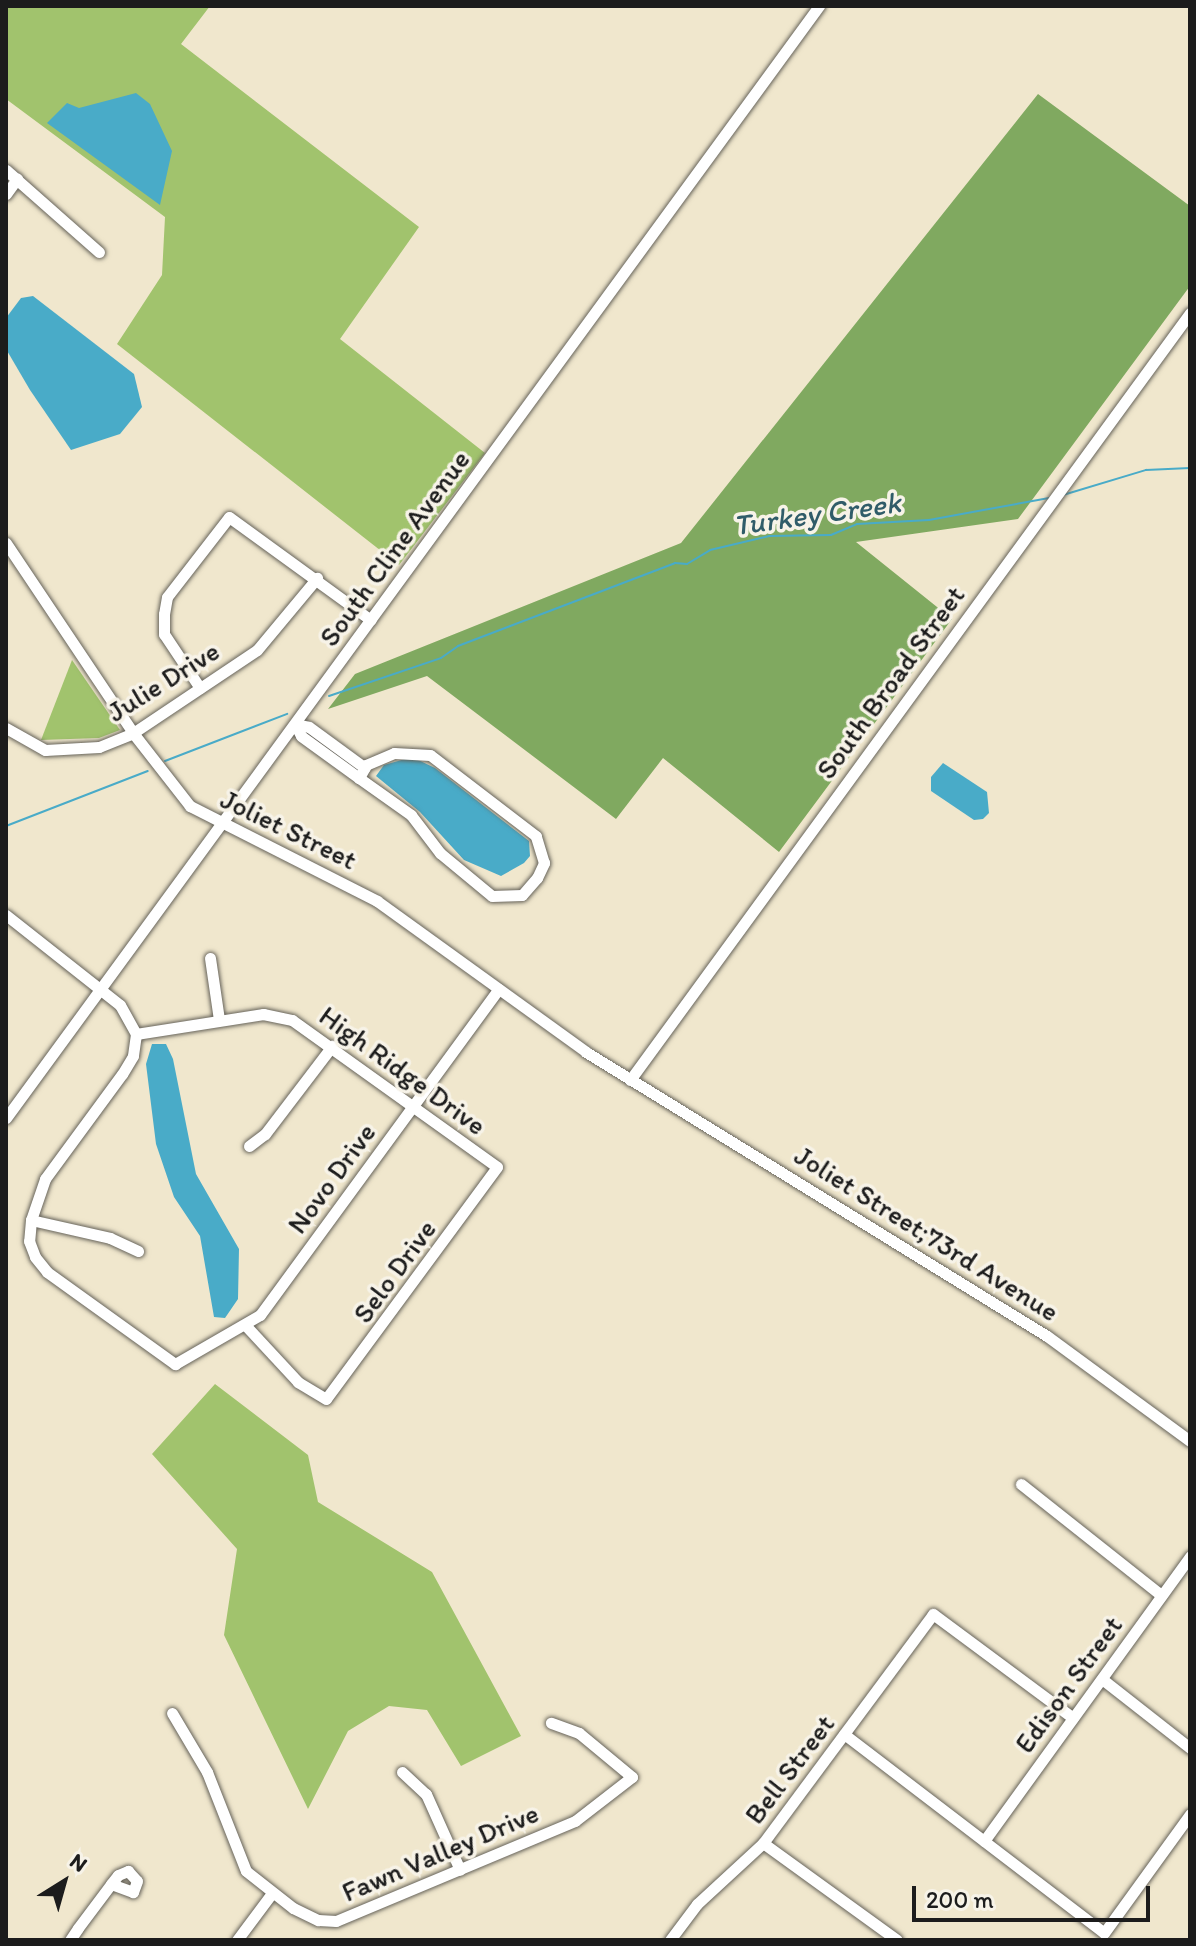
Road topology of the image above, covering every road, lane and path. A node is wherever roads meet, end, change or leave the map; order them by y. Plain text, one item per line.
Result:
1 (819, 6) edge
2 (6, 170) edge
3 (17, 179) junction
4 (6, 194) edge
5 (99, 252) dead end
6 (1190, 313) edge
7 (6, 543) edge
8 (317, 578) junction
9 (371, 620) junction
10 (200, 688) junction
11 (295, 724) junction
12 (6, 728) edge
13 (133, 733) junction
14 (362, 773) junction
15 (221, 824) junction
16 (6, 915) edge
17 (210, 958) dead end
18 (101, 989) junction
19 (499, 989) junction
20 (219, 1020) junction
21 (136, 1034) junction
22 (332, 1046) junction
23 (630, 1080) junction
24 (414, 1106) junction
25 (6, 1118) edge
26 (249, 1146) dead end
27 (497, 1167) joint
28 (31, 1220) junction
29 (138, 1251) dead end
30 (247, 1327) junction
31 (1190, 1441) edge
32 (1021, 1484) dead end
33 (1190, 1556) edge
34 (1161, 1595) junction
35 (1102, 1679) junction
36 (172, 1713) dead end
37 (1073, 1718) junction
38 (551, 1723) dead end
39 (844, 1734) junction
40 (1190, 1748) edge
41 (402, 1772) dead end
42 (1190, 1814) edge
43 (984, 1841) junction
44 (763, 1843) junction
45 (460, 1870) junction
46 (111, 1884) dead end
47 (272, 1893) junction
48 (70, 1940) edge
49 (237, 1940) edge
50 (670, 1940) edge
51 (897, 1940) edge

1 - 9 street, South Cline Avenue
2 - 3 street
3 - 4 street
3 - 5 street
6 - 23 street, South Broad Street
7 - 13 street, Joliet Street
8 - 9 street
8 - 10 street, Julie Drive
8 - 10 street
9 - 11 street, South Cline Avenue
10 - 13 street, Julie Drive
11 - 14 street
11 - 15 street, South Cline Avenue
12 - 13 street, Julie Drive
13 - 15 street, Joliet Street
14 - 14 street
15 - 18 street, South Cline Avenue
15 - 19 street, Joliet Street
16 - 18 street
17 - 20 street
18 - 21 street
18 - 25 street, South Cline Avenue
19 - 23 street, Joliet Street
19 - 24 street, Novo Drive
20 - 21 street, High Ridge Drive
20 - 22 street, High Ridge Drive
21 - 28 street
22 - 24 street, High Ridge Drive
22 - 26 street
23 - 31 street, Joliet Street;73rd Avenue
24 - 27 street, High Ridge Drive
24 - 30 street, Novo Drive
27 - 30 street, Selo Drive
28 - 29 street
28 - 30 street, Novo Drive
32 - 34 street
33 - 34 street, Edison Street
34 - 35 street, Edison Street
35 - 37 street, Edison Street
35 - 40 street
36 - 47 street, Fawn Valley Drive
37 - 39 street, Bell Street
37 - 43 street, Edison Street
38 - 45 street, Fawn Valley Drive
39 - 43 street
39 - 44 street, Bell Street
41 - 45 street
42 - 43 street
44 - 50 street, Bell Street
44 - 51 street
45 - 47 street, Fawn Valley Drive
46 - 48 street
47 - 49 street

